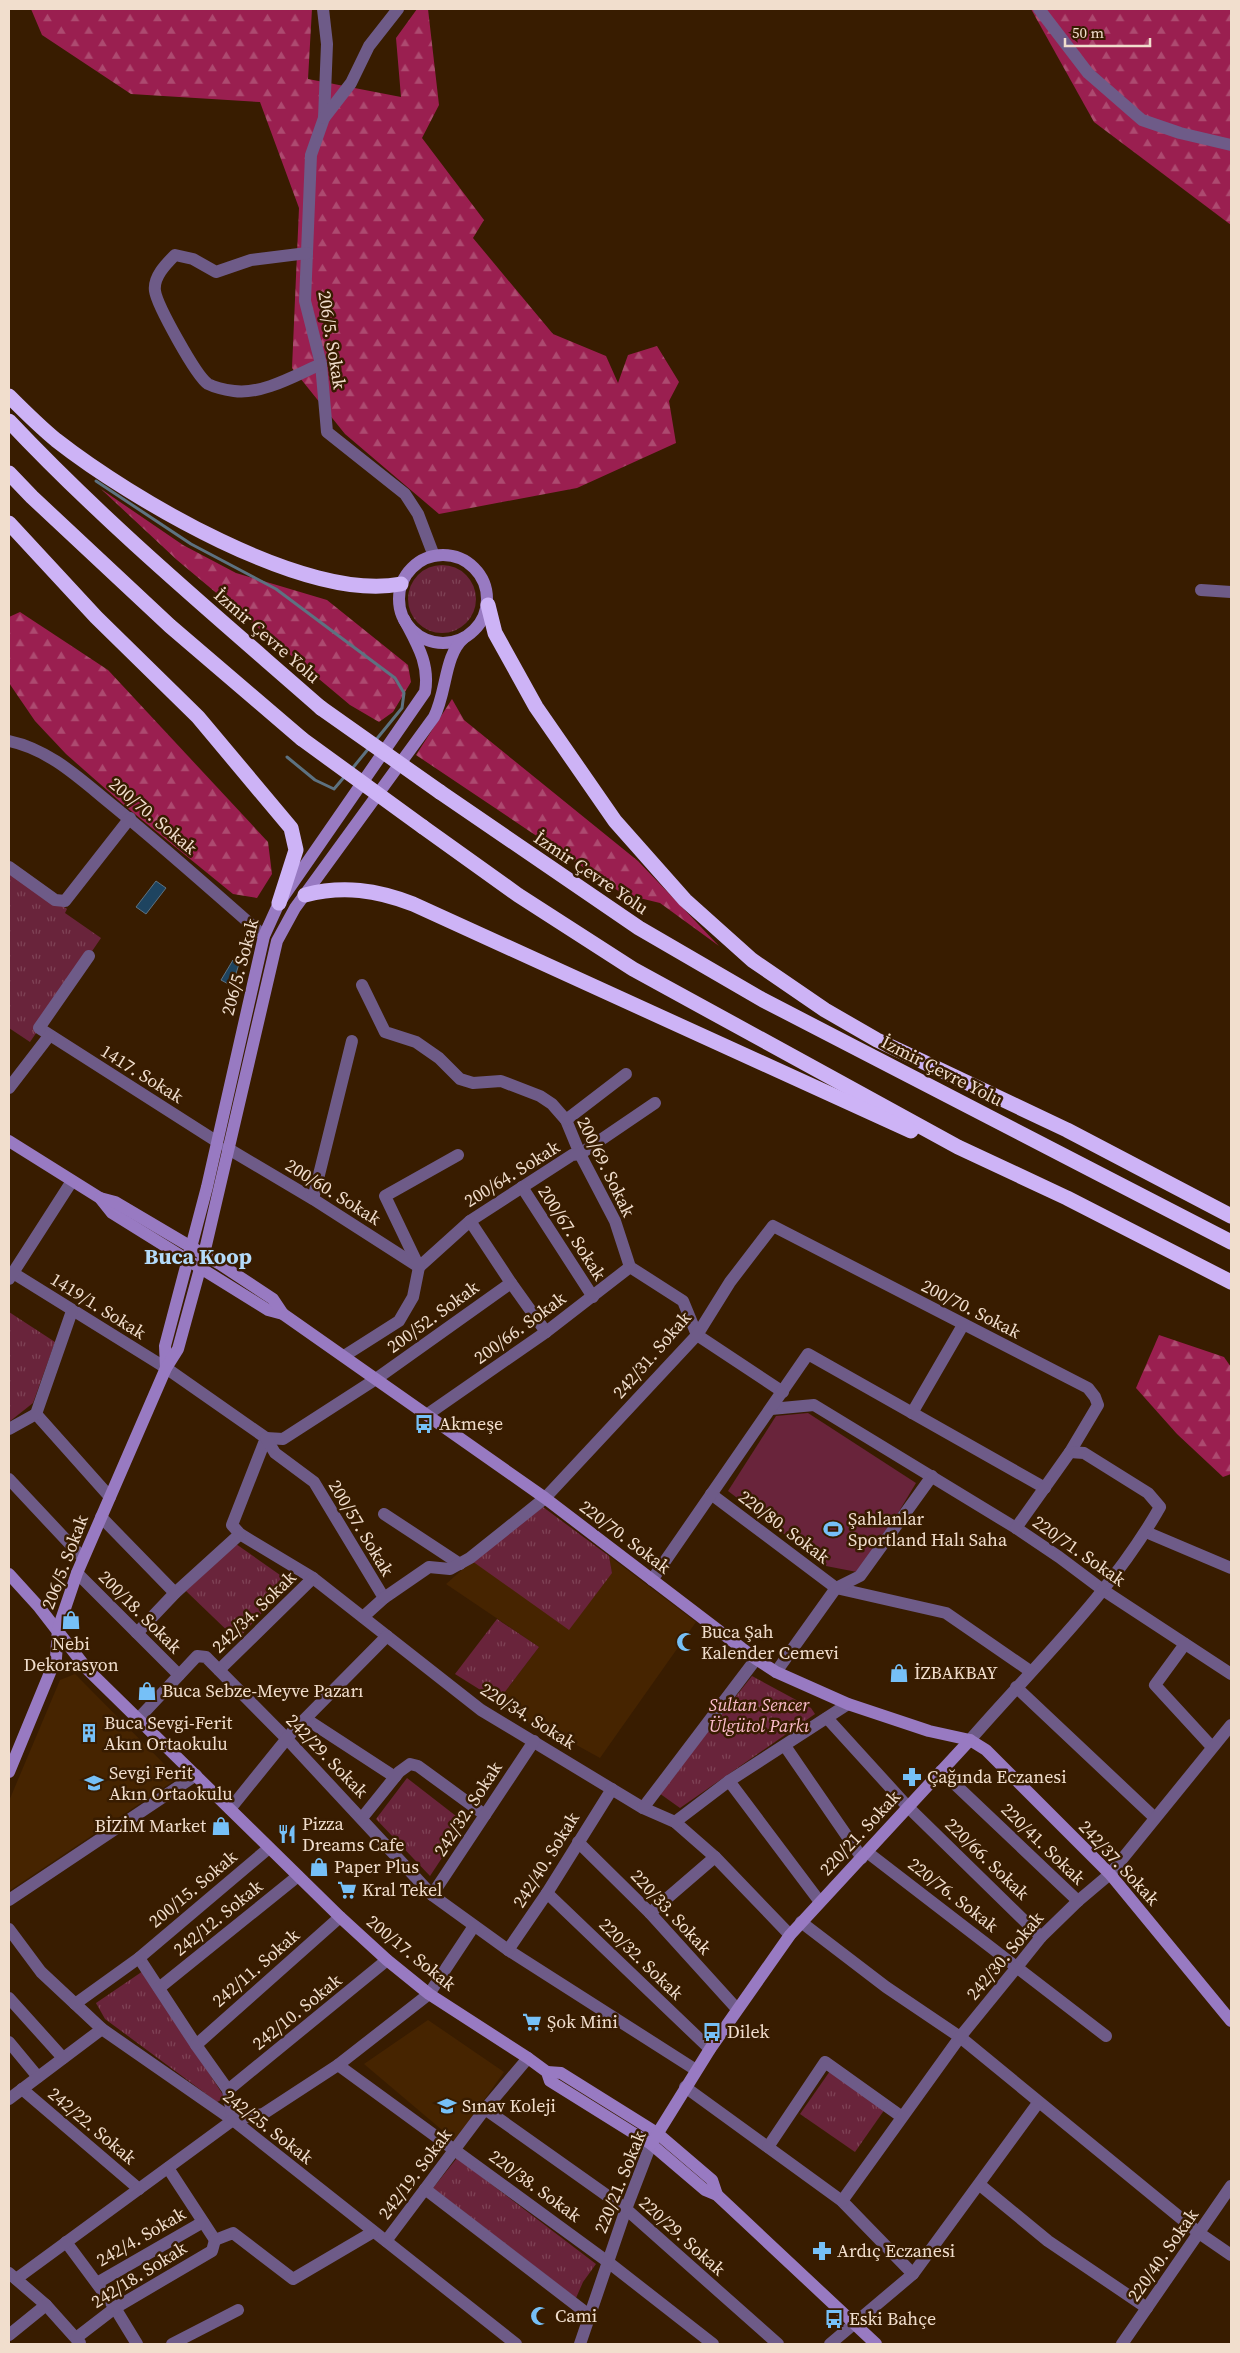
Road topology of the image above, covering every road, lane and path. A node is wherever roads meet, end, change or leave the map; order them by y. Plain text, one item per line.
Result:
1 (322, 9) edge
2 (398, 9) edge
3 (1040, 9) edge
4 (324, 118) junction
5 (1231, 145) edge
6 (306, 253) junction
7 (321, 364) junction
8 (9, 396) edge
9 (9, 421) edge
10 (9, 473) edge
11 (9, 523) edge
12 (434, 556) junction
13 (401, 584) junction
14 (1201, 590) dead end
15 (1231, 592) edge
16 (488, 605) junction
17 (404, 619) junction
18 (464, 638) junction
19 (9, 741) edge
20 (130, 818) junction
21 (9, 867) edge
22 (305, 895) junction
23 (279, 902) junction
24 (264, 936) junction
25 (88, 956) dead end
26 (362, 985) dead end
27 (49, 1036) junction
28 (352, 1041) dead end
29 (626, 1074) dead end
30 (9, 1088) edge
31 (655, 1104) dead end
32 (566, 1120) junction
33 (9, 1141) edge
34 (216, 1142) junction
35 (958, 1147) junction
36 (228, 1148) junction
37 (580, 1154) junction
38 (458, 1155) dead end
39 (72, 1181) junction
40 (522, 1187) junction
41 (313, 1199) junction
42 (1231, 1216) edge
43 (470, 1221) junction
44 (773, 1226) joint
45 (1231, 1242) edge
46 (190, 1253) junction
47 (204, 1254) junction
48 (419, 1266) junction
49 (200, 1267) junction
50 (630, 1267) junction
51 (11, 1276) edge
52 (1231, 1282) edge
53 (510, 1283) junction
54 (593, 1297) junction
55 (72, 1311) junction
56 (283, 1314) junction
57 (963, 1325) junction
58 (546, 1332) junction
59 (697, 1335) junction
60 (344, 1356) junction
61 (166, 1368) junction
62 (376, 1379) junction
63 (783, 1392) junction
64 (771, 1408) junction
65 (912, 1413) junction
66 (36, 1414) junction
67 (428, 1414) junction
68 (9, 1430) edge
69 (266, 1438) junction
70 (1070, 1452) junction
71 (932, 1476) junction
72 (9, 1479) edge
73 (1045, 1488) junction
74 (711, 1494) junction
75 (110, 1497) junction
76 (545, 1498) junction
77 (384, 1514) dead end
78 (101, 1517) junction
79 (1016, 1528) junction
80 (1146, 1532) junction
81 (240, 1534) junction
82 (83, 1558) junction
83 (460, 1564) junction
84 (1231, 1568) edge
85 (76, 1573) junction
86 (9, 1574) edge
87 (313, 1578) junction
88 (652, 1580) junction
89 (836, 1588) junction
90 (1103, 1590) junction
91 (175, 1593) junction
92 (384, 1598) junction
93 (363, 1617) junction
94 (58, 1629) junction
95 (136, 1633) junction
96 (387, 1636) junction
97 (1185, 1644) junction
98 (756, 1659) junction
99 (219, 1670) junction
100 (1030, 1671) junction
101 (776, 1672) junction
102 (1231, 1674) edge
103 (179, 1675) junction
104 (1016, 1687) junction
105 (848, 1704) junction
106 (306, 1718) junction
107 (827, 1718) junction
108 (138, 1719) junction
109 (1231, 1725) edge
110 (287, 1739) junction
111 (970, 1740) junction
112 (534, 1741) junction
113 (786, 1746) junction
114 (1212, 1747) junction
115 (12, 1756) edge
116 (941, 1771) junction
117 (9, 1772) edge
118 (196, 1775) junction
119 (394, 1777) junction
120 (729, 1781) junction
121 (612, 1789) junction
122 (908, 1806) junction
123 (230, 1808) junction
124 (643, 1808) junction
125 (485, 1815) junction
126 (362, 1818) junction
127 (1155, 1818) junction
128 (675, 1822) junction
129 (578, 1842) junction
130 (269, 1848) junction
131 (864, 1855) junction
132 (715, 1857) junction
133 (1110, 1874) junction
134 (298, 1876) junction
135 (547, 1893) junction
136 (432, 1895) junction
137 (9, 1900) edge
138 (1078, 1901) junction
139 (820, 1902) junction
140 (650, 1913) junction
141 (340, 1917) junction
142 (802, 1922) junction
143 (474, 1926) junction
144 (9, 1929) edge
145 (790, 1935) junction
146 (1041, 1937) junction
147 (508, 1950) junction
148 (139, 1958) junction
149 (387, 1960) junction
150 (1017, 1967) junction
151 (159, 1988) junction
152 (429, 1994) junction
153 (9, 1998) edge
154 (74, 2004) junction
155 (737, 2009) junction
156 (1231, 2021) edge
157 (102, 2029) junction
158 (1106, 2036) dead end
159 (960, 2038) junction
160 (9, 2042) edge
161 (196, 2046) junction
162 (710, 2049) junction
163 (63, 2058) junction
164 (528, 2058) junction
165 (338, 2065) junction
166 (696, 2070) junction
167 (38, 2077) junction
168 (685, 2087) junction
169 (22, 2089) junction
170 (228, 2090) junction
171 (9, 2099) edge
172 (1038, 2103) junction
173 (485, 2109) junction
174 (902, 2117) junction
175 (233, 2120) junction
176 (654, 2138) junction
177 (768, 2147) junction
178 (455, 2149) junction
179 (168, 2168) junction
180 (980, 2185) junction
181 (1231, 2186) edge
182 (139, 2189) junction
183 (425, 2189) junction
184 (842, 2201) junction
185 (626, 2209) junction
186 (203, 2222) junction
187 (373, 2232) junction
188 (1200, 2233) junction
189 (215, 2240) junction
190 (386, 2241) junction
191 (66, 2242) junction
192 (1231, 2255) edge
193 (608, 2262) junction
194 (913, 2274) junction
195 (12, 2276) edge
196 (97, 2282) junction
197 (46, 2305) junction
198 (115, 2308) junction
199 (1147, 2308) junction
200 (238, 2310) dead end
201 (589, 2315) junction
202 (854, 2323) junction
203 (9, 2335) edge
204 (79, 2341) edge
205 (17, 2344) edge
206 (137, 2344) edge
207 (172, 2344) edge
208 (516, 2344) edge
209 (580, 2344) edge
210 (713, 2344) edge
211 (778, 2344) edge
212 (830, 2344) edge
213 (876, 2344) edge
214 (1122, 2344) edge

1 - 4 street
2 - 4 street
3 - 5 street
4 - 6 street, 206/5. Sokak
6 - 7 street, 206/5. Sokak
6 - 7 street
7 - 12 street, 206/5. Sokak
8 - 13 highway
9 - 45 highway, İzmir Çevre Yolu, bridge
10 - 35 highway, bridge
11 - 23 highway
12 - 13 street
12 - 16 street
13 - 17 street
14 - 15 street
16 - 18 street
16 - 42 highway
17 - 18 street
17 - 23 street, 206/5. Sokak
18 - 22 street, 206/5. Sokak
19 - 20 street, 200/70. Sokak
20 - 21 street
20 - 24 street, 200/70. Sokak
22 - 35 highway
22 - 36 street, 206/5. Sokak
23 - 24 street, 206/5. Sokak
24 - 34 street, 206/5. Sokak
25 - 27 street
26 - 32 street, 200/69. Sokak
27 - 30 street
27 - 34 street, 1417. Sokak
28 - 41 street
29 - 32 street
31 - 37 street, 200/64. Sokak
32 - 37 street, 200/69. Sokak
33 - 39 street
34 - 46 street, 206/5. Sokak
35 - 52 highway
36 - 41 street, 200/60. Sokak
36 - 47 street, 206/5. Sokak
37 - 40 street, 200/64. Sokak
37 - 50 street, 200/69. Sokak
38 - 48 street
39 - 46 street
39 - 51 street
40 - 43 street, 200/64. Sokak
40 - 54 street, 200/67. Sokak
41 - 48 street, 200/60. Sokak
43 - 48 street, 200/64. Sokak
43 - 53 street
44 - 57 street, 200/70. Sokak
44 - 59 street, 242/31. Sokak
46 - 47 street, 220/70. Sokak
46 - 49 street, 220/70. Sokak
46 - 61 street, 206/5. Sokak
47 - 49 street, 206/5. Sokak
47 - 56 street, 220/70. Sokak
48 - 60 street
49 - 56 street, 220/70. Sokak
49 - 61 street, 206/5. Sokak
50 - 54 street, 200/66. Sokak
50 - 59 street
51 - 55 street, 1419/1. Sokak
53 - 58 street
53 - 62 street, 200/52. Sokak
54 - 58 street, 200/66. Sokak
55 - 61 street, 1419/1. Sokak
55 - 66 street
56 - 60 street, 220/70. Sokak
57 - 65 street
57 - 70 street, 200/70. Sokak
58 - 67 street, 200/66. Sokak
59 - 63 street
59 - 76 street, 242/31. Sokak
60 - 62 street, 220/70. Sokak
61 - 69 street
61 - 75 street, 206/5. Sokak
62 - 67 street, 220/70. Sokak
62 - 69 street
63 - 64 street
63 - 65 street
64 - 71 street, 220/71. Sokak
64 - 74 street
65 - 73 street
66 - 68 street
66 - 75 street
67 - 76 street, 220/70. Sokak
69 - 81 street
69 - 92 street, 200/57. Sokak
70 - 73 street
70 - 80 street, 220/21. Sokak
71 - 79 street, 220/71. Sokak
71 - 89 street, 220/80. Sokak
72 - 82 street
73 - 79 street
74 - 88 street
74 - 89 street, 220/80. Sokak
75 - 78 street, 206/5. Sokak
76 - 83 street
76 - 88 street, 220/70. Sokak
77 - 83 street
78 - 82 street, 206/5. Sokak
78 - 91 street
79 - 90 street, 220/71. Sokak
80 - 84 street
80 - 90 street, 220/21. Sokak
81 - 87 street, 220/34. Sokak
81 - 91 street
82 - 85 street, 206/5. Sokak
83 - 92 street
85 - 94 street, 206/5. Sokak
85 - 95 street, 200/18. Sokak
86 - 94 street, 200/17. Sokak
87 - 93 street, 220/34. Sokak
87 - 99 street, 242/34. Sokak
88 - 98 street, 220/70. Sokak
89 - 100 street, 220/80. Sokak
89 - 101 street, 220/80. Sokak
90 - 97 street, 220/71. Sokak
90 - 100 street, 220/21. Sokak
91 - 95 street
92 - 93 street, 200/57. Sokak
93 - 96 street, 220/34. Sokak
94 - 108 street, 200/17. Sokak
94 - 115 street, 206/5. Sokak
95 - 103 street, 200/18. Sokak
96 - 106 street
96 - 112 street, 220/34. Sokak
97 - 102 street, 220/71. Sokak
97 - 114 street
98 - 101 street, 220/70. Sokak
98 - 124 street
99 - 103 street, 242/29. Sokak
99 - 110 street, 242/29. Sokak
100 - 104 street, 220/21. Sokak
101 - 105 street, 220/70. Sokak
103 - 108 street, 242/29. Sokak
104 - 111 street, 220/21. Sokak
104 - 127 street
105 - 107 street
105 - 111 street, 220/70. Sokak
106 - 110 street
106 - 119 street
107 - 113 street
107 - 122 street, 220/66. Sokak
108 - 118 street, 200/17. Sokak
109 - 114 street, 242/30. Sokak
110 - 123 street
110 - 126 street, 242/29. Sokak
111 - 116 street, 220/21. Sokak
111 - 133 street, 242/37. Sokak
112 - 121 street, 220/34. Sokak
112 - 125 street, 242/32. Sokak
113 - 120 street
113 - 131 street, 220/76. Sokak
114 - 127 street, 242/30. Sokak
115 - 117 street, 206/5. Sokak
116 - 122 street, 220/21. Sokak
116 - 138 street, 220/41. Sokak
118 - 123 street, 200/17. Sokak
118 - 137 street
119 - 125 street
119 - 126 street
120 - 128 street
120 - 139 street
121 - 124 street, 220/34. Sokak
121 - 129 street, 242/40. Sokak
122 - 131 street, 220/21. Sokak
122 - 146 street, 220/66. Sokak
123 - 130 street, 200/17. Sokak
124 - 128 street, 220/34. Sokak
125 - 136 street, 242/32. Sokak
126 - 136 street, 242/29. Sokak
127 - 133 street, 242/30. Sokak
128 - 132 street, 220/34. Sokak
129 - 135 street, 242/40. Sokak
129 - 140 street, 220/33. Sokak
130 - 134 street, 200/17. Sokak
130 - 148 street, 200/15. Sokak
131 - 139 street, 220/21. Sokak
131 - 150 street, 220/76. Sokak
132 - 140 street
132 - 145 street, 220/34. Sokak
133 - 138 street, 242/30. Sokak
133 - 156 street, 242/37. Sokak
134 - 141 street, 200/17. Sokak
134 - 151 street, 242/12. Sokak
135 - 147 street, 242/40. Sokak
135 - 162 street, 220/32. Sokak
136 - 143 street, 242/29. Sokak
138 - 146 street, 242/30. Sokak
139 - 142 street, 220/21. Sokak
140 - 155 street, 220/33. Sokak
141 - 149 street, 200/17. Sokak
141 - 161 street, 242/11. Sokak
142 - 145 street, 220/21. Sokak
142 - 159 street
143 - 147 street, 242/29. Sokak
143 - 152 street
144 - 154 street, 242/25. Sokak
145 - 155 street, 220/21. Sokak
146 - 150 street, 242/30. Sokak
147 - 166 street, 242/29. Sokak
148 - 151 street
148 - 154 street, 200/15. Sokak
149 - 152 street, 200/17. Sokak
149 - 170 street, 242/10. Sokak
150 - 158 street, 220/76. Sokak
150 - 159 street, 242/30. Sokak
151 - 161 street
152 - 164 street, 200/17. Sokak
152 - 165 street
153 - 163 street
154 - 157 street, 242/25. Sokak
155 - 162 street, 220/21. Sokak
157 - 163 street
157 - 175 street, 242/25. Sokak
159 - 172 street
159 - 174 street, 242/30. Sokak
160 - 167 street
161 - 170 street
162 - 166 street, 220/21. Sokak
163 - 167 street
164 - 173 street, 242/19. Sokak
164 - 176 street, 200/17. Sokak
165 - 175 street
165 - 178 street
166 - 168 street, 220/21. Sokak
167 - 169 street
168 - 176 street, 220/21. Sokak
168 - 177 street
169 - 171 street
169 - 182 street, 242/22. Sokak
170 - 175 street
172 - 180 street
172 - 188 street
173 - 178 street, 242/19. Sokak
173 - 185 street, 220/29. Sokak
174 - 177 street
174 - 184 street, 242/30. Sokak
175 - 179 street
175 - 187 street, 242/25. Sokak
176 - 185 street, 220/21. Sokak
176 - 202 street, 200/17. Sokak
177 - 184 street
178 - 183 street, 242/19. Sokak
178 - 193 street, 220/38. Sokak
179 - 182 street
179 - 186 street
180 - 194 street
180 - 199 street
181 - 188 street, 220/40. Sokak
182 - 191 street
183 - 190 street, 242/19. Sokak
183 - 201 street
184 - 194 street
185 - 193 street, 220/21. Sokak
185 - 211 street, 220/29. Sokak
186 - 189 street
186 - 196 street, 242/4. Sokak
187 - 189 street, 242/19. Sokak
187 - 190 street, 242/25. Sokak
188 - 192 street
188 - 199 street, 220/40. Sokak
189 - 198 street, 242/18. Sokak
190 - 208 street, 242/25. Sokak
191 - 195 street
191 - 196 street
193 - 201 street, 220/21. Sokak
193 - 210 street, 220/38. Sokak
194 - 202 street
195 - 197 street
196 - 198 street
197 - 203 street
197 - 204 street
198 - 204 street, 242/18. Sokak
198 - 206 street
199 - 214 street, 220/40. Sokak
200 - 207 street
201 - 209 street, 220/21. Sokak
202 - 212 street
202 - 213 street, 200/17. Sokak
203 - 205 street

